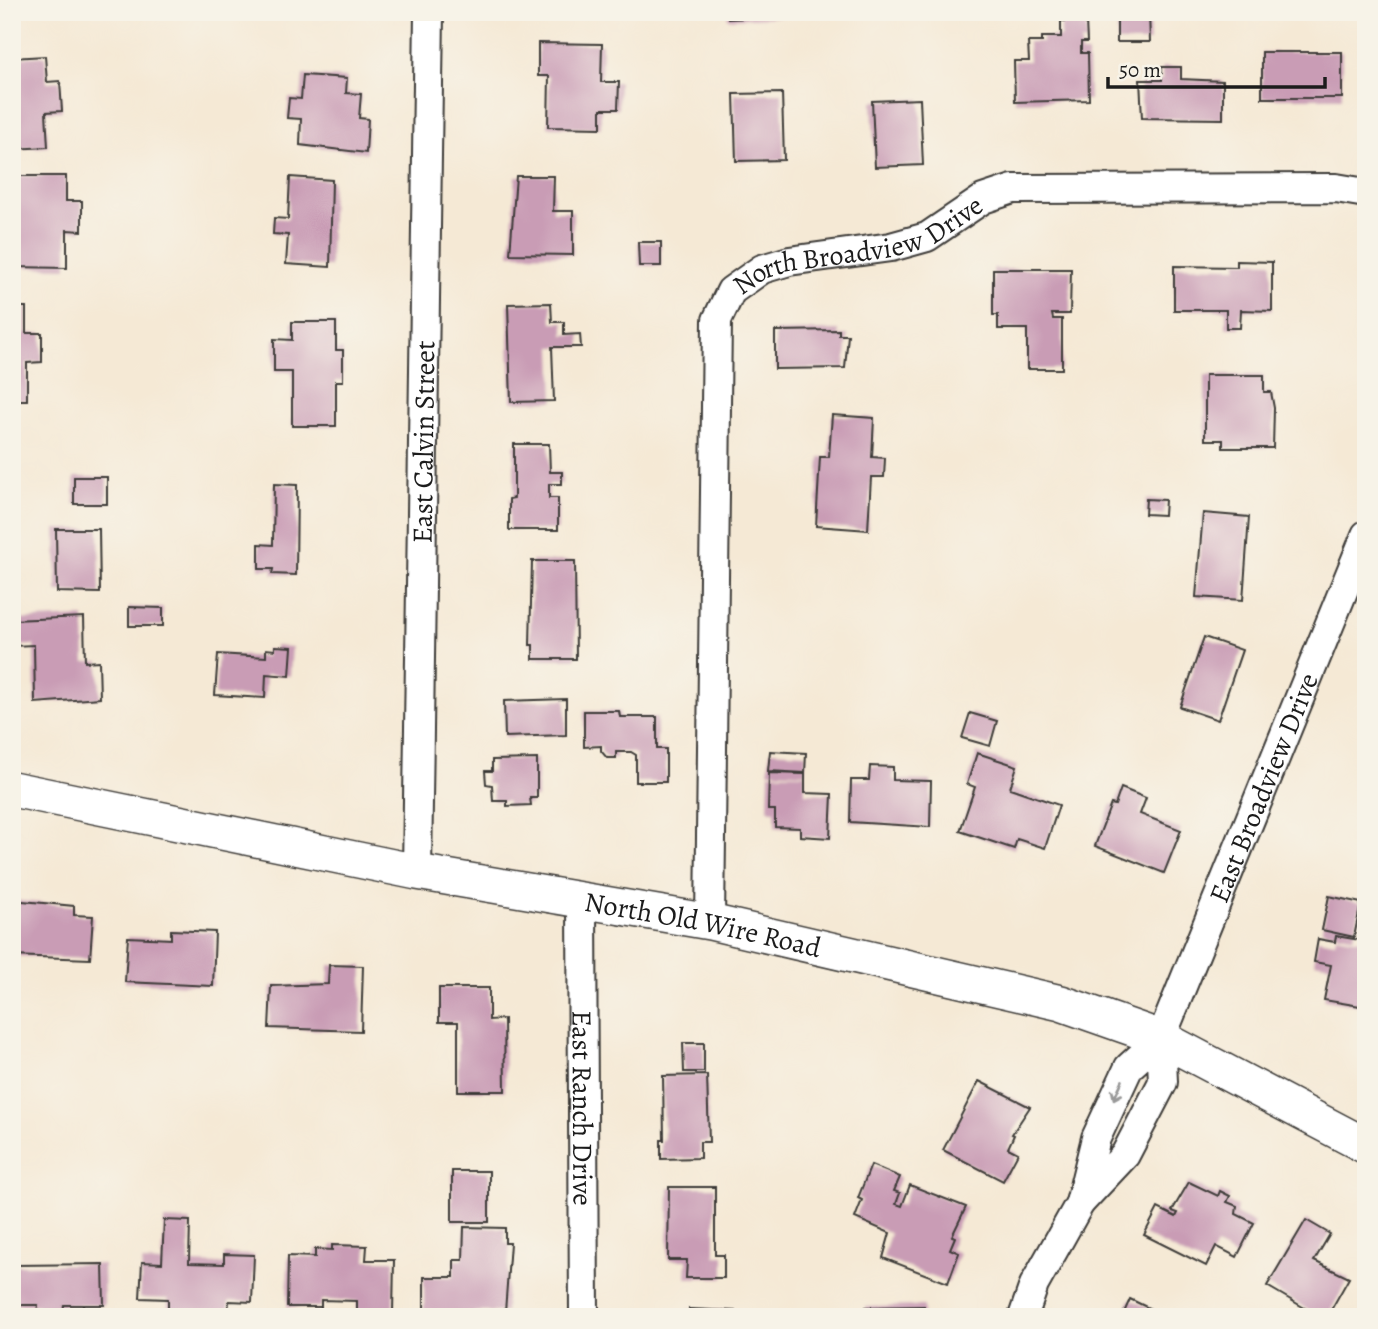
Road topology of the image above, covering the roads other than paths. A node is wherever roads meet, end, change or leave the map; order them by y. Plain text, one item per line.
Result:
1 (429, 12) edge
2 (1366, 193) edge
3 (1366, 535) edge
4 (12, 789) edge
5 (416, 872) junction
6 (582, 900) junction
7 (710, 922) junction
8 (1161, 1038) junction
9 (1366, 1146) edge
10 (584, 1317) edge
11 (1023, 1317) edge

1 - 5 street, East Calvin Street
2 - 7 street, North Broadview Drive
3 - 8 street, East Broadview Drive
4 - 5 street, North Old Wire Road
5 - 6 street, North Old Wire Road
6 - 7 street, North Old Wire Road
6 - 10 street, East Ranch Drive
7 - 8 street, North Old Wire Road
8 - 9 street, North Old Wire Road
8 - 11 street, East Broadview Drive

